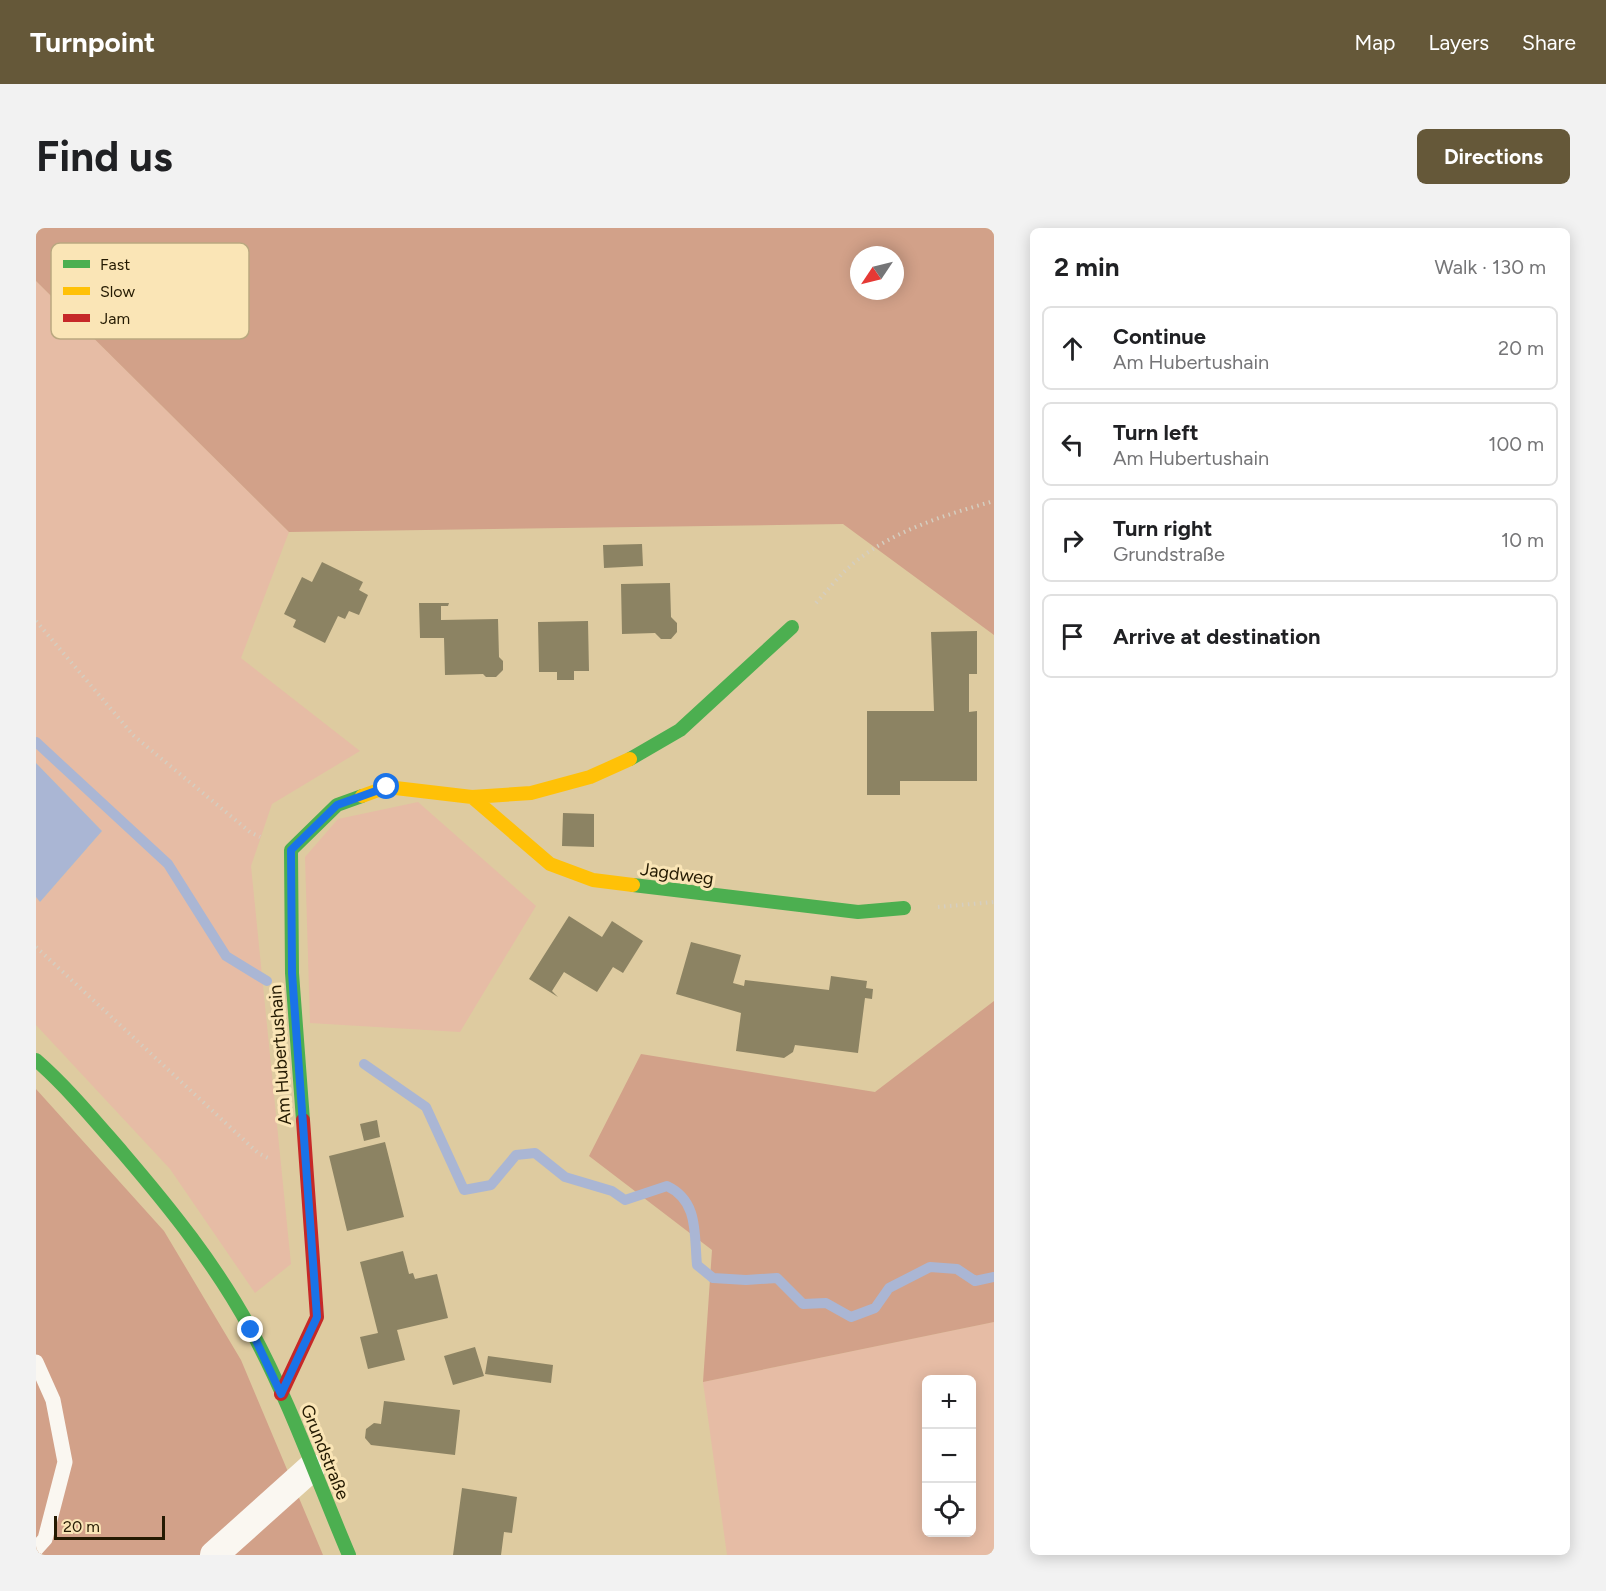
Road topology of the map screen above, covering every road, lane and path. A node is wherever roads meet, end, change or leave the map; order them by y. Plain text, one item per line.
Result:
1 (994, 501) edge
2 (36, 621) edge
3 (792, 627) joint
4 (472, 797) junction
5 (291, 850) junction
6 (994, 902) edge
7 (904, 908) joint
8 (36, 947) edge
9 (36, 1060) edge
10 (307, 1180) junction
11 (36, 1362) edge
12 (281, 1394) junction
13 (311, 1468) junction
14 (36, 1549) edge
15 (214, 1555) edge
16 (349, 1555) edge

1 - 3 path
2 - 5 path
3 - 4 street
4 - 5 street
4 - 7 street, Jagdweg
5 - 10 street, Am Hubertushain
6 - 7 path
8 - 10 path
9 - 12 street, Grundstraße
10 - 12 street, Am Hubertushain
11 - 14 lane
12 - 13 street, Grundstraße
13 - 15 street
13 - 16 street, Grundstraße

